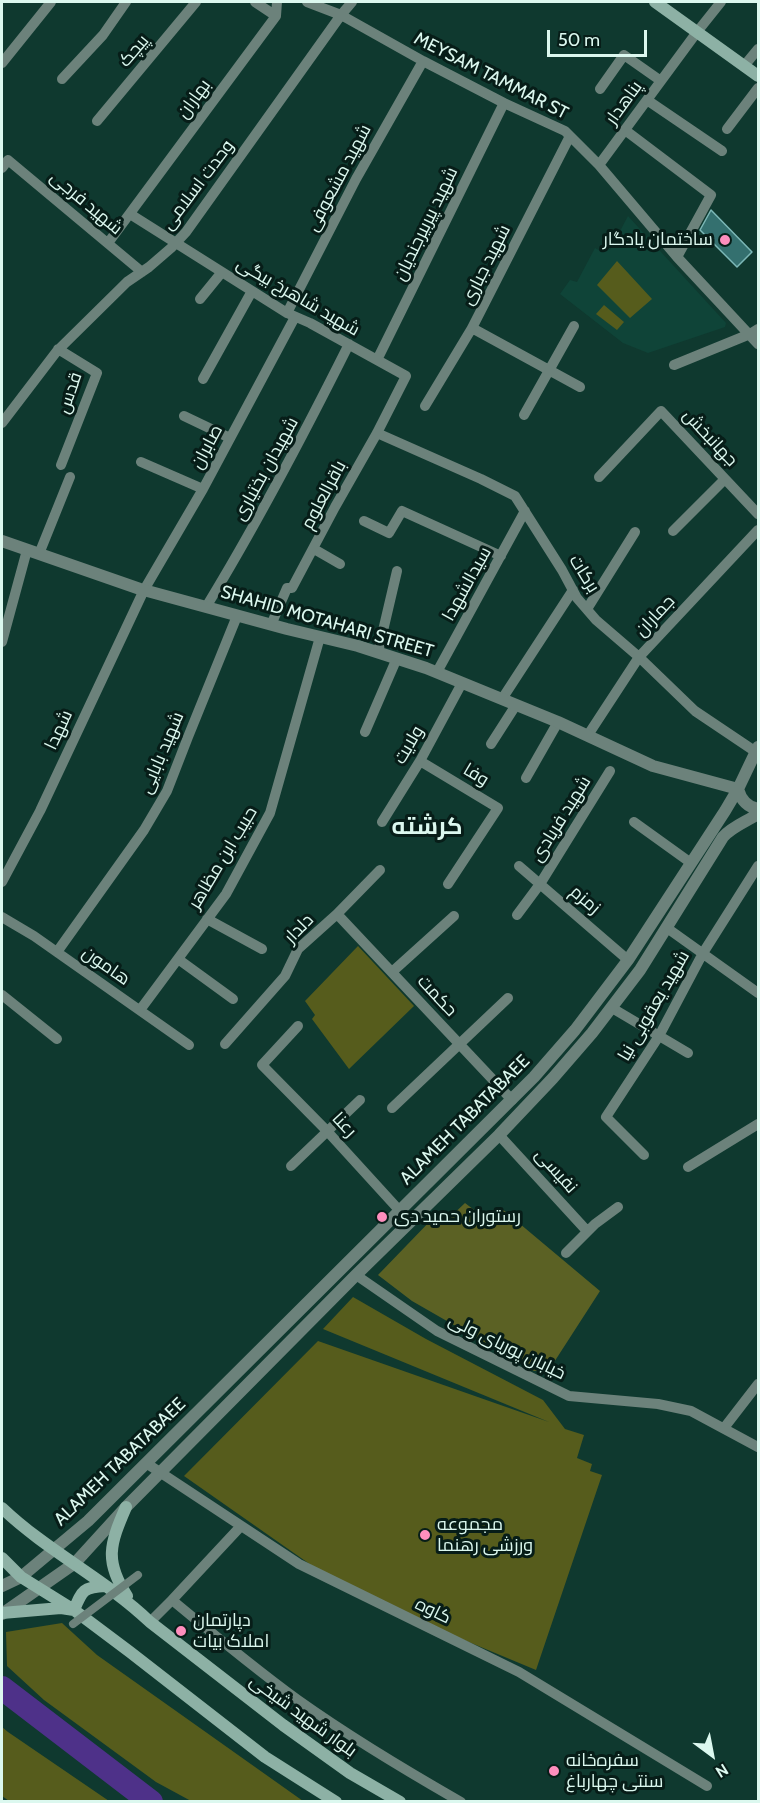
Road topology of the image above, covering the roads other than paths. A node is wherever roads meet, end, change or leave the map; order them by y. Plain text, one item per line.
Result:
1 (51, 2) edge
2 (126, 2) edge
3 (196, 2) edge
4 (255, 2) edge
5 (277, 2) edge
6 (307, 2) edge
7 (352, 2) edge
8 (655, 2) edge
9 (722, 2) edge
10 (340, 15) junction
11 (276, 16) junction
12 (697, 32) junction
13 (759, 49) edge
14 (423, 61) junction
15 (2, 63) edge
16 (744, 66) junction
17 (759, 76) edge
18 (62, 79) dead end
19 (662, 81) junction
20 (600, 88) dead end
21 (759, 88) edge
22 (647, 100) junction
23 (504, 103) junction
24 (97, 121) dead end
25 (727, 129) dead end
26 (625, 130) junction
27 (570, 136) junction
28 (722, 151) dead end
29 (5, 164) edge
30 (599, 165) junction
31 (130, 214) junction
32 (108, 243) junction
33 (176, 243) junction
34 (677, 257) junction
35 (142, 272) junction
36 (222, 272) junction
37 (252, 291) junction
38 (201, 299) dead end
39 (291, 315) junction
40 (574, 326) dead end
41 (472, 328) junction
42 (754, 332) edge
43 (349, 344) junction
44 (759, 344) edge
45 (58, 349) junction
46 (377, 360) junction
47 (674, 365) dead end
48 (550, 371) junction
49 (406, 376) joint
50 (203, 379) dead end
51 (580, 387) dead end
52 (425, 406) dead end
53 (524, 415) dead end
54 (184, 416) dead end
55 (2, 423) edge
56 (377, 433) junction
57 (230, 438) junction
58 (141, 462) dead end
59 (61, 465) dead end
60 (70, 477) dead end
61 (599, 477) dead end
62 (725, 479) junction
63 (203, 489) junction
64 (525, 511) junction
65 (759, 514) edge
66 (364, 521) dead end
67 (759, 530) edge
68 (673, 531) dead end
69 (635, 532) dead end
70 (2, 541) edge
71 (314, 549) junction
72 (33, 552) junction
73 (501, 556) junction
74 (340, 564) dead end
75 (397, 571) dead end
76 (144, 590) junction
77 (573, 590) junction
78 (206, 607) junction
79 (587, 609) junction
80 (237, 616) junction
81 (271, 625) junction
82 (320, 637) junction
83 (2, 642) edge
84 (378, 652) junction
85 (639, 657) junction
86 (397, 658) junction
87 (437, 672) junction
88 (462, 683) junction
89 (502, 699) junction
90 (516, 705) junction
91 (558, 722) junction
92 (365, 732) dead end
93 (588, 735) junction
94 (491, 744) dead end
95 (757, 749) edge
96 (420, 761) junction
97 (610, 771) dead end
98 (526, 778) dead end
99 (738, 789) junction
100 (759, 809) edge
101 (759, 814) edge
102 (382, 822) dead end
103 (634, 822) dead end
104 (691, 863) junction
105 (519, 866) dead end
106 (759, 866) edge
107 (380, 870) dead end
108 (2, 882) edge
109 (448, 884) dead end
110 (540, 884) junction
111 (337, 914) junction
112 (517, 915) dead end
113 (454, 916) dead end
114 (2, 917) edge
115 (207, 919) junction
116 (655, 919) junction
117 (667, 928) junction
118 (262, 949) dead end
119 (57, 952) junction
120 (703, 953) junction
121 (178, 959) junction
122 (628, 960) junction
123 (640, 969) junction
124 (392, 972) junction
125 (759, 993) edge
126 (2, 995) edge
127 (508, 998) dead end
128 (232, 999) dead end
129 (600, 999) junction
130 (612, 1008) junction
131 (140, 1010) junction
132 (298, 1026) dead end
133 (659, 1036) junction
134 (57, 1039) dead end
135 (225, 1044) dead end
136 (459, 1044) junction
137 (189, 1045) dead end
138 (688, 1053) dead end
139 (360, 1100) dead end
140 (512, 1100) junction
141 (392, 1108) dead end
142 (522, 1111) junction
143 (759, 1124) edge
144 (488, 1125) junction
145 (327, 1131) junction
146 (499, 1134) junction
147 (644, 1155) dead end
148 (291, 1166) dead end
149 (687, 1167) dead end
150 (618, 1207) dead end
151 (399, 1210) junction
152 (410, 1222) junction
153 (587, 1231) junction
154 (566, 1253) dead end
155 (356, 1275) junction
156 (759, 1384) edge
157 (724, 1428) junction
158 (759, 1447) edge
159 (146, 1463) junction
160 (161, 1473) junction
161 (126, 1507) junction
162 (2, 1508) edge
163 (241, 1526) junction
164 (55, 1550) junction
165 (2, 1558) edge
166 (75, 1563) junction
167 (138, 1575) dead end
168 (21, 1577) junction
169 (2, 1586) edge
170 (105, 1586) junction
171 (40, 1588) junction
172 (172, 1600) junction
173 (132, 1605) junction
174 (74, 1610) junction
175 (2, 1614) edge
176 (150, 1622) junction
177 (73, 1624) dead end
178 (706, 1786) dead end
179 (336, 1802) edge
180 (400, 1802) edge
181 (461, 1802) edge

1 - 15 street
2 - 18 street
3 - 24 street, پیچک
4 - 11 street
5 - 11 street
6 - 10 street, MEYSAM TAMMAR ST
7 - 10 street, وحدت اسلامی
8 - 12 main road
9 - 12 street, پناهدار
10 - 14 street, MEYSAM TAMMAR ST
10 - 33 street, وحدت اسلامی
11 - 31 street, بهاران
12 - 16 main road
12 - 19 street, پناهدار
13 - 16 street
14 - 23 street, MEYSAM TAMMAR ST
14 - 39 street, شهید مشعوفی
16 - 17 main road
19 - 20 street
19 - 22 street, پناهدار
21 - 25 street
22 - 26 street, پناهدار
22 - 28 street
23 - 27 street, MEYSAM TAMMAR ST
23 - 46 street, شهید پیربیرجندیان
26 - 30 street, پناهدار
26 - 34 street
27 - 30 street, MEYSAM TAMMAR ST
27 - 41 street, شهید جباری
29 - 32 street, شهید فرجی
30 - 34 street, MEYSAM TAMMAR ST
31 - 32 street, بهاران
31 - 33 street, شهید شاهرخ بیگی
32 - 35 street, شهید فرجی
33 - 35 street, وحدت اسلامی
33 - 36 street, شهید شاهرخ بیگی
34 - 42 street, MEYSAM TAMMAR ST
35 - 45 street, وحدت اسلامی
36 - 37 street, شهید شاهرخ بیگی
36 - 38 street
37 - 39 street, شهید شاهرخ بیگی
37 - 50 street
39 - 43 street, شهید شاهرخ بیگی
39 - 57 street, صابران
40 - 48 street
41 - 48 street
41 - 52 street, شهید جباری
42 - 44 street, MEYSAM TAMMAR ST
42 - 47 street
43 - 46 street, شهید شاهرخ بیگی
43 - 78 street, شهیدان بختیاری
45 - 55 street, وحدت اسلامی
45 - 59 street, قدس
46 - 49 street, شهید شاهرخ بیگی
48 - 51 street
48 - 53 street
49 - 56 street, باقرالعلوم
54 - 57 street
56 - 64 street, برکات
56 - 71 street, باقرالعلوم
57 - 63 street, صابران
58 - 63 street
60 - 72 street
61 - 62 street, جهانبخش
62 - 65 street, جهانبخش
62 - 68 street
63 - 76 street, صابران
64 - 73 street, سیدالشهدا
64 - 77 street, برکات
66 - 73 street
67 - 85 street, جماران
69 - 79 street
70 - 72 street, SHAHID MOTAHARI STREET
71 - 74 street
71 - 81 street, باقرالعلوم
72 - 76 street, SHAHID MOTAHARI STREET
72 - 83 street
73 - 87 street, سیدالشهدا
75 - 84 street
76 - 78 street, SHAHID MOTAHARI STREET
76 - 108 street, شهدا
77 - 79 street, برکات
77 - 89 street
78 - 80 street, SHAHID MOTAHARI STREET
79 - 85 street, برکات
80 - 81 street, SHAHID MOTAHARI STREET
80 - 119 street, شهید بابایی
81 - 82 street, SHAHID MOTAHARI STREET
82 - 84 street, SHAHID MOTAHARI STREET
82 - 115 street, حبیب ابن مظاهر
84 - 86 street, SHAHID MOTAHARI STREET
85 - 93 street, جماران
85 - 95 street, برکات
86 - 87 street, SHAHID MOTAHARI STREET
86 - 92 street
87 - 88 street, SHAHID MOTAHARI STREET
88 - 89 street, SHAHID MOTAHARI STREET
88 - 96 street, ولایت
89 - 90 street, SHAHID MOTAHARI STREET
90 - 91 street, SHAHID MOTAHARI STREET
90 - 94 street
91 - 93 street, SHAHID MOTAHARI STREET
91 - 98 street
93 - 99 street, SHAHID MOTAHARI STREET
95 - 99 street, ALAMEH TABATABAEE
96 - 102 street, ولایت
96 - 109 street, وفا
97 - 110 street, شهید فریادی
99 - 100 street
99 - 104 street, ALAMEH TABATABAEE
101 - 117 street, ALAMEH TABATABAEE
103 - 104 street
104 - 116 street, ALAMEH TABATABAEE
105 - 110 street, زمزم
106 - 120 street, شهید یعقوبی نیا
107 - 111 street, دلدار
110 - 112 street, شهید فریادی
110 - 122 street, زمزم
111 - 124 street, حکمت
111 - 135 street, دلدار
113 - 124 street
114 - 119 street, هامون
115 - 118 street
115 - 121 street, حبیب ابن مظاهر
116 - 117 street
116 - 122 street, ALAMEH TABATABAEE
117 - 120 street
117 - 123 street, ALAMEH TABATABAEE
119 - 131 street, هامون
120 - 125 street
120 - 133 street, شهید یعقوبی نیا
121 - 128 street
121 - 131 street, حبیب ابن مظاهر
122 - 123 street
122 - 129 street, ALAMEH TABATABAEE
123 - 130 street, ALAMEH TABATABAEE
124 - 136 street, حکمت
126 - 134 street
127 - 136 street
129 - 130 street
129 - 140 street, ALAMEH TABATABAEE
130 - 133 street
130 - 142 street, ALAMEH TABATABAEE
131 - 137 street, هامون
132 - 145 street, رعنا
133 - 138 street
133 - 147 street, شهید یعقوبی نیا
136 - 140 street, حکمت
136 - 141 street
139 - 145 street
140 - 142 street
140 - 144 street, ALAMEH TABATABAEE
142 - 146 street, ALAMEH TABATABAEE
143 - 149 street
144 - 146 street
144 - 151 street, ALAMEH TABATABAEE
145 - 148 street
145 - 151 street, رعنا
146 - 152 street, ALAMEH TABATABAEE
146 - 153 street, نفیسی
150 - 153 street
151 - 152 street
151 - 159 street, ALAMEH TABATABAEE
152 - 155 street, ALAMEH TABATABAEE
153 - 154 street
155 - 157 street, خیابان پوریای ولی
155 - 160 street, ALAMEH TABATABAEE
156 - 157 street
157 - 158 street, خیابان پوریای ولی
159 - 160 street, کاوه
159 - 164 street, ALAMEH TABATABAEE
160 - 161 street, ALAMEH TABATABAEE
160 - 163 street, کاوه
161 - 166 street, ALAMEH TABATABAEE
161 - 173 main road
162 - 164 main road, بلوار شهید شیخی
163 - 172 street
163 - 178 street, کاوه
164 - 166 main road, بلوار شهید شیخی
164 - 168 street, ALAMEH TABATABAEE
165 - 168 main road
166 - 170 main road, بلوار شهید شیخی
166 - 171 street, ALAMEH TABATABAEE
167 - 177 street, bridge
168 - 169 street, ALAMEH TABATABAEE
168 - 171 main road
170 - 173 main road, بلوار شهید شیخی
170 - 174 main road
171 - 174 main road
171 - 175 street, ALAMEH TABATABAEE
172 - 176 street
172 - 181 street
173 - 176 main road, بلوار شهید شیخی
174 - 175 main road
174 - 179 main road
176 - 180 main road, بلوار شهید شیخی

